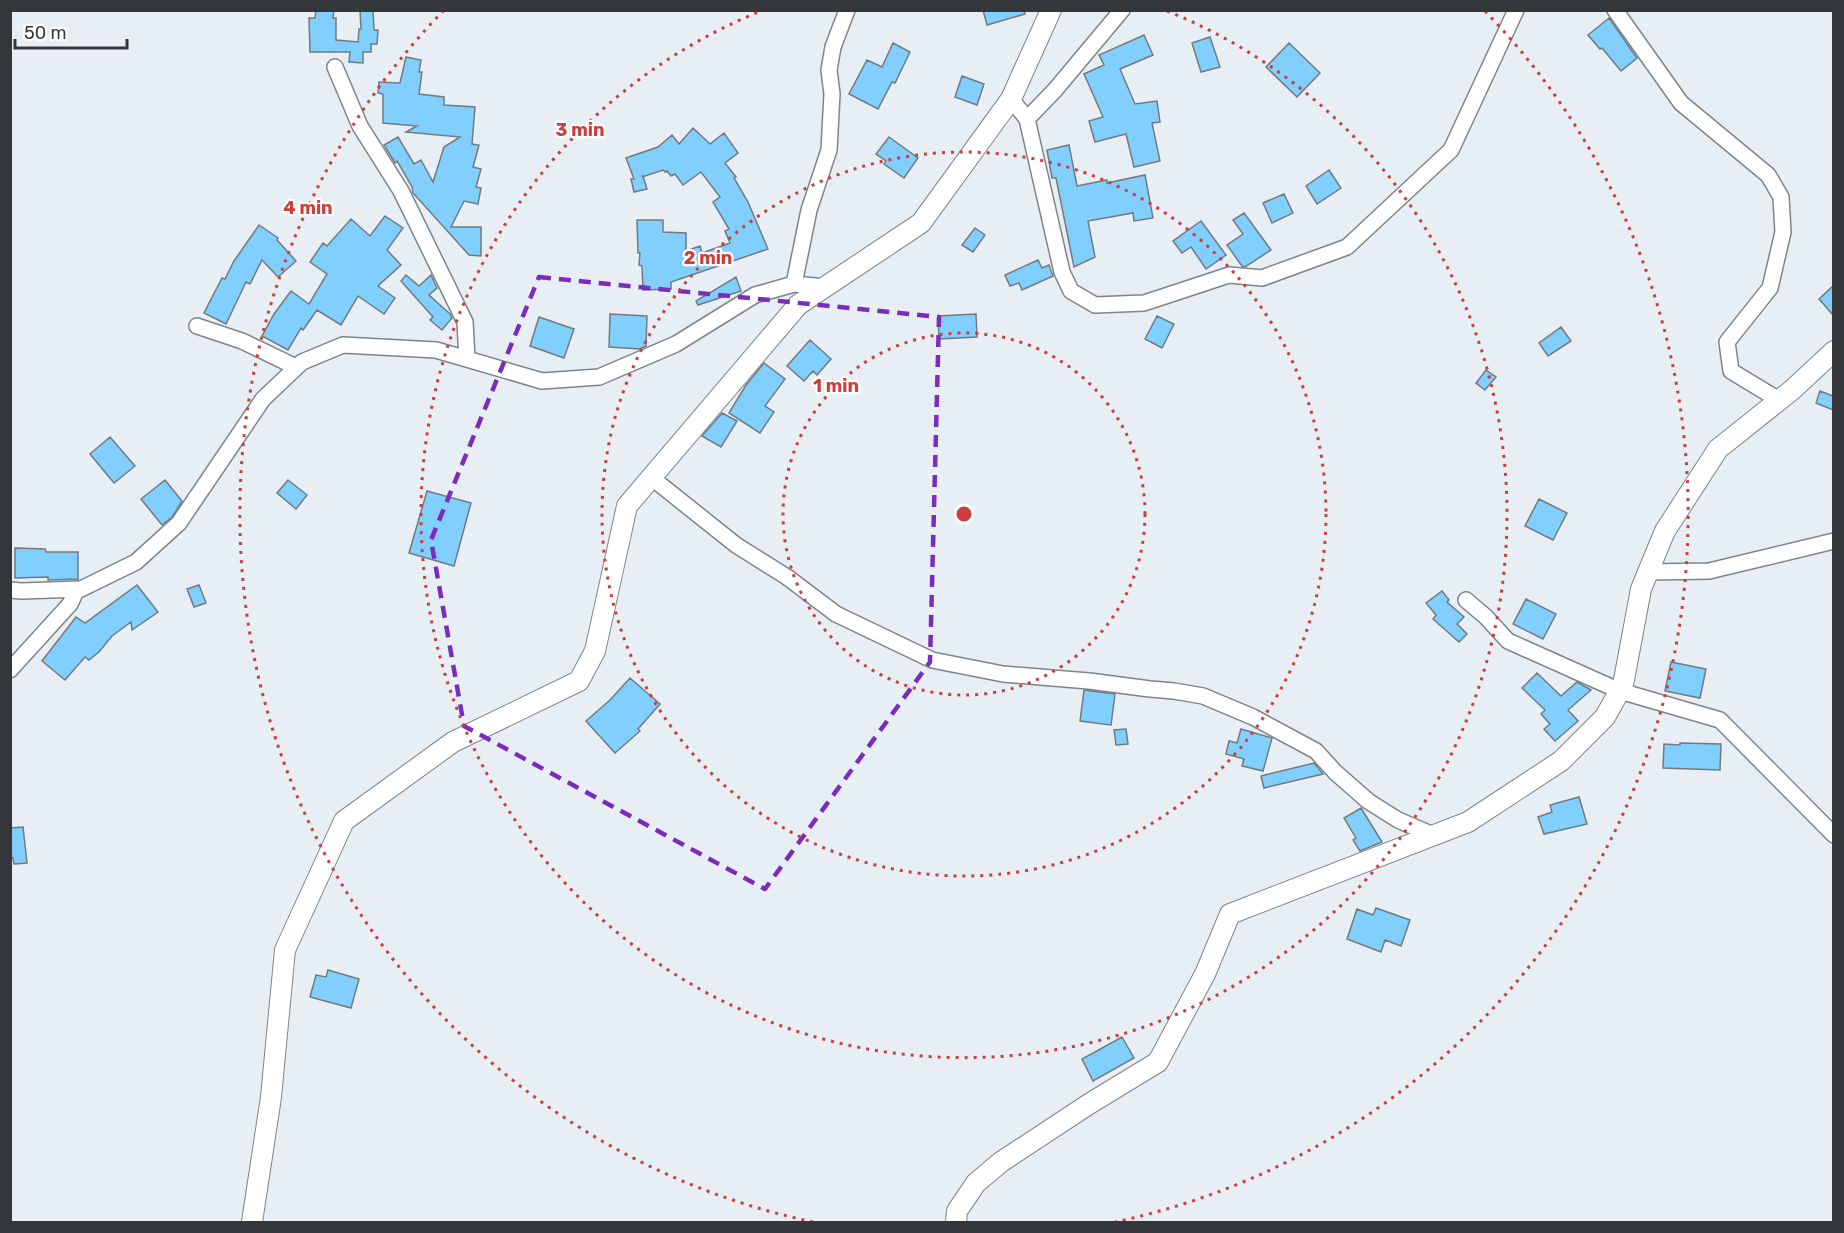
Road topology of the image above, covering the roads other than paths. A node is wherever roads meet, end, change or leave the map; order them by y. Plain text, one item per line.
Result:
1 (847, 10) edge
2 (1051, 10) edge
3 (1122, 10) edge
4 (1516, 10) edge
5 (1615, 10) edge
6 (335, 67) dead end
7 (1011, 99) junction
8 (1027, 119) junction
9 (794, 284) junction
10 (826, 287) junction
11 (197, 326) dead end
12 (1833, 351) edge
13 (467, 359) junction
14 (296, 368) junction
15 (1779, 400) junction
16 (652, 478) junction
17 (1833, 541) edge
18 (1648, 572) junction
19 (77, 589) junction
20 (10, 590) edge
21 (1466, 600) dead end
22 (10, 670) edge
23 (1620, 692) junction
24 (1433, 835) junction
25 (1833, 835) edge
26 (252, 1222) edge
27 (956, 1222) edge

1 - 9 street
2 - 7 street
3 - 8 street
4 - 8 street
5 - 15 street
6 - 13 street
7 - 8 street
7 - 10 street
9 - 10 street
9 - 13 street
10 - 16 street
11 - 14 street
12 - 15 street
13 - 14 street
14 - 19 street
15 - 18 street
16 - 24 street
16 - 26 street
17 - 18 street
18 - 23 street
19 - 20 street
19 - 22 street
21 - 23 street
23 - 24 street
23 - 25 street
24 - 27 street

